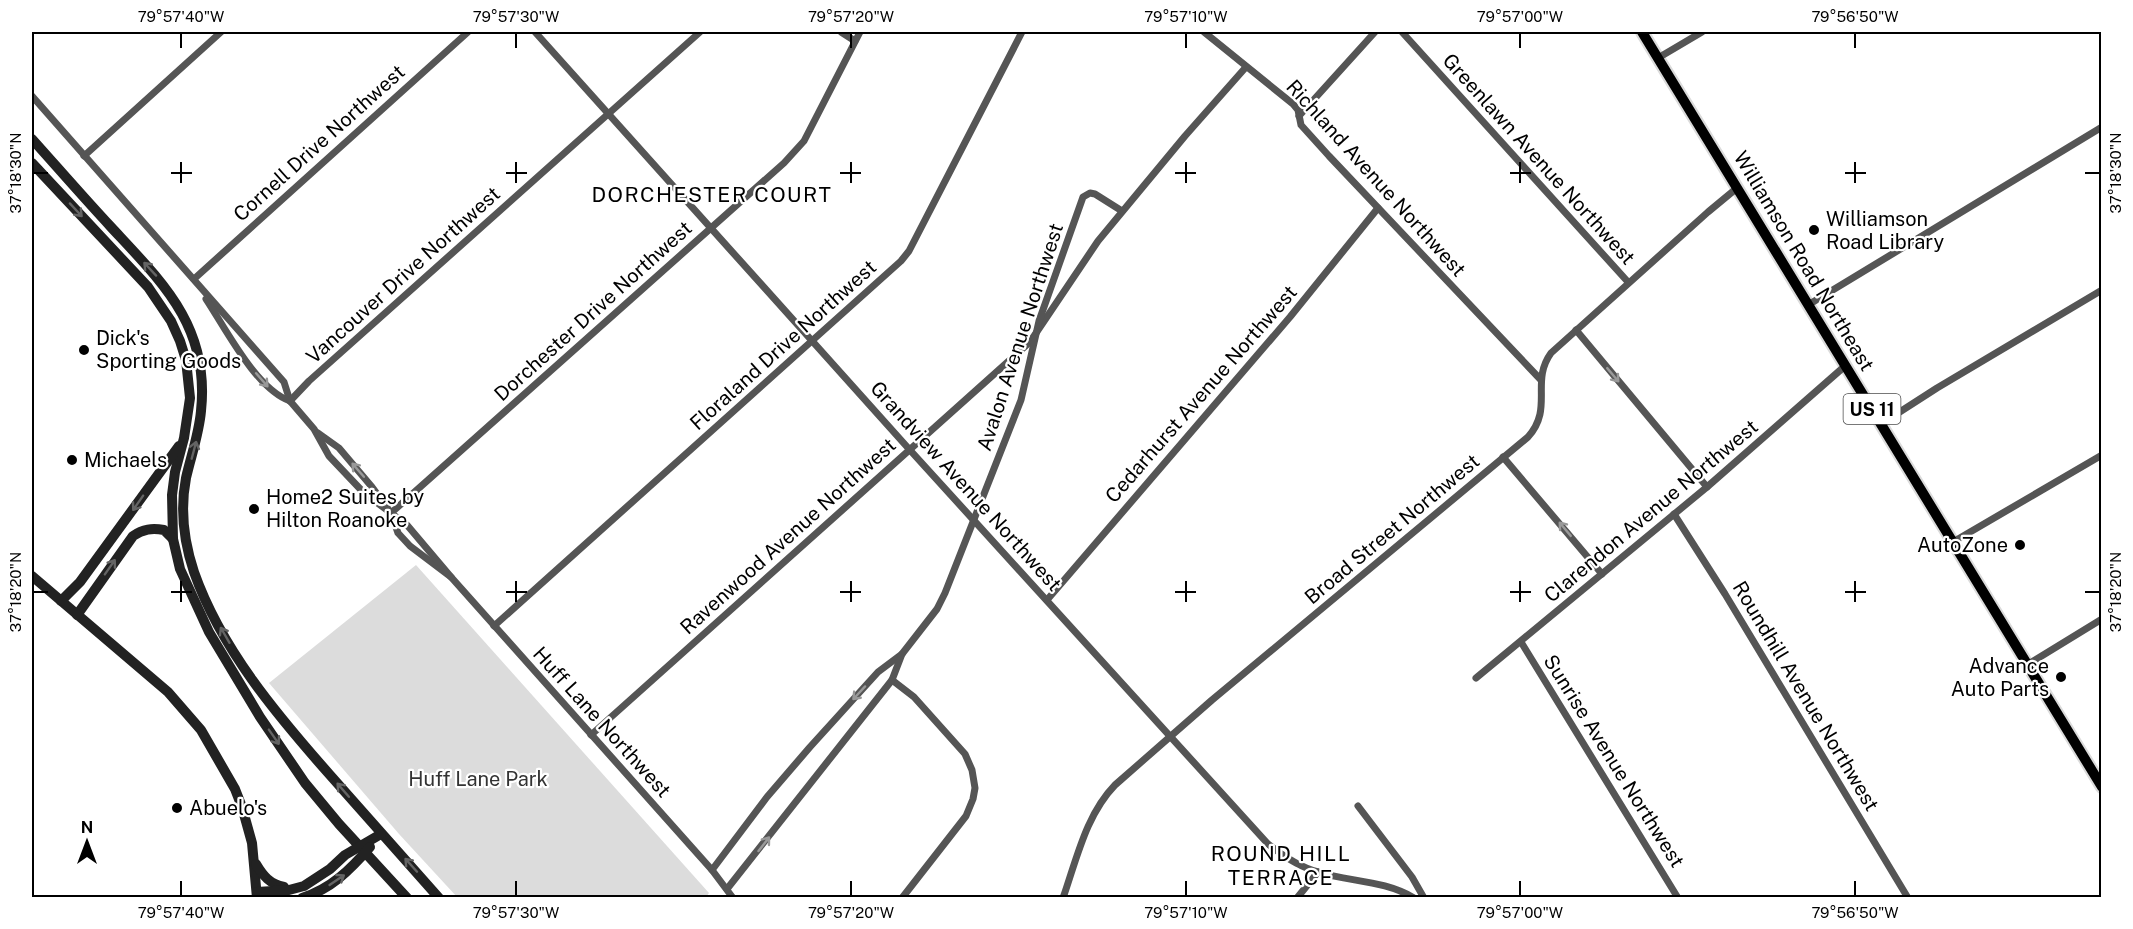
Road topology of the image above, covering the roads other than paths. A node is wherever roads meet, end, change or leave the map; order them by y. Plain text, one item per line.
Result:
1 (221, 32) edge
2 (468, 32) edge
3 (535, 32) edge
4 (700, 32) edge
5 (841, 32) edge
6 (860, 32) edge
7 (1022, 32) edge
8 (1204, 32) edge
9 (1375, 32) edge
10 (1402, 32) edge
11 (1642, 32) edge
12 (1702, 32) edge
13 (855, 41) junction
14 (1658, 58) junction
15 (1246, 67) junction
16 (32, 96) edge
17 (609, 113) junction
18 (1299, 116) junction
19 (2102, 127) edge
20 (32, 139) edge
21 (84, 156) junction
22 (48, 158) junction
23 (33, 166) edge
24 (1737, 188) junction
25 (1378, 208) junction
26 (1122, 211) junction
27 (711, 228) junction
28 (194, 279) junction
29 (1628, 282) junction
30 (2102, 290) edge
31 (1808, 305) junction
32 (1575, 330) junction
33 (1035, 336) junction
34 (813, 341) junction
35 (1845, 366) junction
36 (1541, 380) junction
37 (290, 401) junction
38 (1881, 424) junction
39 (314, 429) junction
40 (184, 438) junction
41 (909, 449) junction
42 (2102, 455) edge
43 (1503, 457) junction
44 (1707, 488) junction
45 (391, 513) junction
46 (1674, 514) junction
47 (975, 521) junction
48 (173, 539) junction
49 (1953, 542) junction
50 (1602, 574) junction
51 (32, 576) edge
52 (451, 577) junction
53 (1047, 600) junction
54 (61, 601) junction
55 (77, 615) junction
56 (2102, 619) edge
57 (494, 626) junction
58 (1521, 642) junction
59 (221, 653) junction
60 (902, 654) junction
61 (2027, 665) junction
62 (1476, 678) dead end
63 (892, 680) junction
64 (281, 718) junction
65 (591, 735) junction
66 (1170, 735) junction
67 (2101, 787) edge
68 (1358, 806) dead end
69 (381, 834) junction
70 (362, 850) junction
71 (254, 861) junction
72 (712, 870) junction
73 (1318, 872) junction
74 (727, 889) junction
75 (300, 892) edge
76 (257, 895) edge
77 (407, 897) edge
78 (439, 897) edge
79 (733, 897) edge
80 (902, 897) edge
81 (1063, 897) edge
82 (1297, 897) edge
83 (1414, 897) edge
84 (1424, 897) edge
85 (1678, 897) edge
86 (1908, 897) edge

1 - 21 street
2 - 28 street, Cornell Drive Northwest
3 - 17 street, Grandview Avenue Northwest
4 - 17 street, Vancouver Drive Northwest
5 - 13 street
6 - 13 street, Dorchester Drive Northwest
7 - 34 street, Floraland Drive Northwest
8 - 15 street, Richland Avenue Northwest
9 - 18 street
10 - 29 street, Greenlawn Avenue Northwest
11 - 14 main road, Williamson Road Northeast / US 11
12 - 14 street
13 - 27 street, Dorchester Drive Northwest
14 - 24 main road, Williamson Road Northeast / US 11
15 - 18 street, Richland Avenue Northwest
15 - 26 street
16 - 21 street, Huff Lane Northwest
17 - 27 street, Grandview Avenue Northwest
17 - 37 street, Vancouver Drive Northwest
18 - 25 street, Richland Avenue Northwest
19 - 31 street
20 - 22 main road
21 - 28 street, Huff Lane Northwest
22 - 23 main road
64 -> 22 main road
23 -> 40 main road
24 - 29 street, Broad Street Northwest
24 - 31 main road, Williamson Road Northeast / US 11
25 - 36 street, Richland Avenue Northwest
25 - 53 street, Cedarhurst Avenue Northwest
26 - 33 street
26 - 33 street, Avalon Avenue Northwest
27 - 34 street, Grandview Avenue Northwest
27 - 45 street, Dorchester Drive Northwest
28 - 37 street, Huff Lane Northwest
28 -> 37 street, Huff Lane Northwest
29 - 32 street, Broad Street Northwest
30 - 38 street
31 - 35 main road, Williamson Road Northeast / US 11
32 - 36 street, Broad Street Northwest
32 -> 44 street
33 - 41 street, Ravenwood Avenue Northwest
33 - 47 street, Avalon Avenue Northwest
34 - 41 street, Grandview Avenue Northwest
34 - 57 street, Floraland Drive Northwest
35 - 38 main road, Williamson Road Northeast / US 11
35 - 44 street, Clarendon Avenue Northwest
36 - 43 street, Broad Street Northwest
37 - 39 street, Huff Lane Northwest
38 - 49 main road, Williamson Road Northeast / US 11
45 -> 39 street, Huff Lane Northwest
39 - 45 street, Huff Lane Northwest
40 - 48 main road
40 -> 54 main road
41 - 47 street, Grandview Avenue Northwest
41 - 65 street, Ravenwood Avenue Northwest
42 - 49 street
50 -> 43 street
43 - 66 street, Broad Street Northwest
44 - 46 street, Clarendon Avenue Northwest
45 - 52 street, Huff Lane Northwest
45 - 52 street, Huff Lane Northwest
46 - 50 street, Clarendon Avenue Northwest
46 - 86 street, Roundhill Avenue Northwest
47 - 53 street, Grandview Avenue Northwest
47 - 60 street, Avalon Avenue Northwest
55 -> 48 main road
48 - 59 main road
49 - 61 main road, Williamson Road Northeast / US 11
50 - 58 street, Clarendon Avenue Northwest
51 - 54 main road
52 - 57 street, Huff Lane Northwest
53 - 66 street, Grandview Avenue Northwest
54 - 55 main road
55 - 71 main road
56 - 61 street
57 - 65 street, Huff Lane Northwest
58 - 62 street, Clarendon Avenue Northwest
58 - 85 street, Sunrise Avenue Northwest
59 - 64 main road
59 -> 70 main road
60 - 63 street, Avalon Avenue Northwest
60 -> 72 street, Avalon Avenue Northwest
61 - 67 main road, Williamson Road Northeast / US 11
74 -> 63 street, Avalon Avenue Northwest
63 - 80 street
69 -> 64 main road
65 - 72 street, Huff Lane Northwest
66 - 73 street, Grandview Avenue Northwest
66 - 81 street, Broad Street Northwest
68 - 84 street
69 - 70 main road
78 -> 69 main road
70 - 75 main road
70 - 77 main road
71 - 75 main road
71 - 76 main road
72 - 74 street, Huff Lane Northwest
73 - 82 street
73 - 83 street, Grandview Avenue Northwest
74 - 79 street, Huff Lane Northwest
75 - 76 main road

